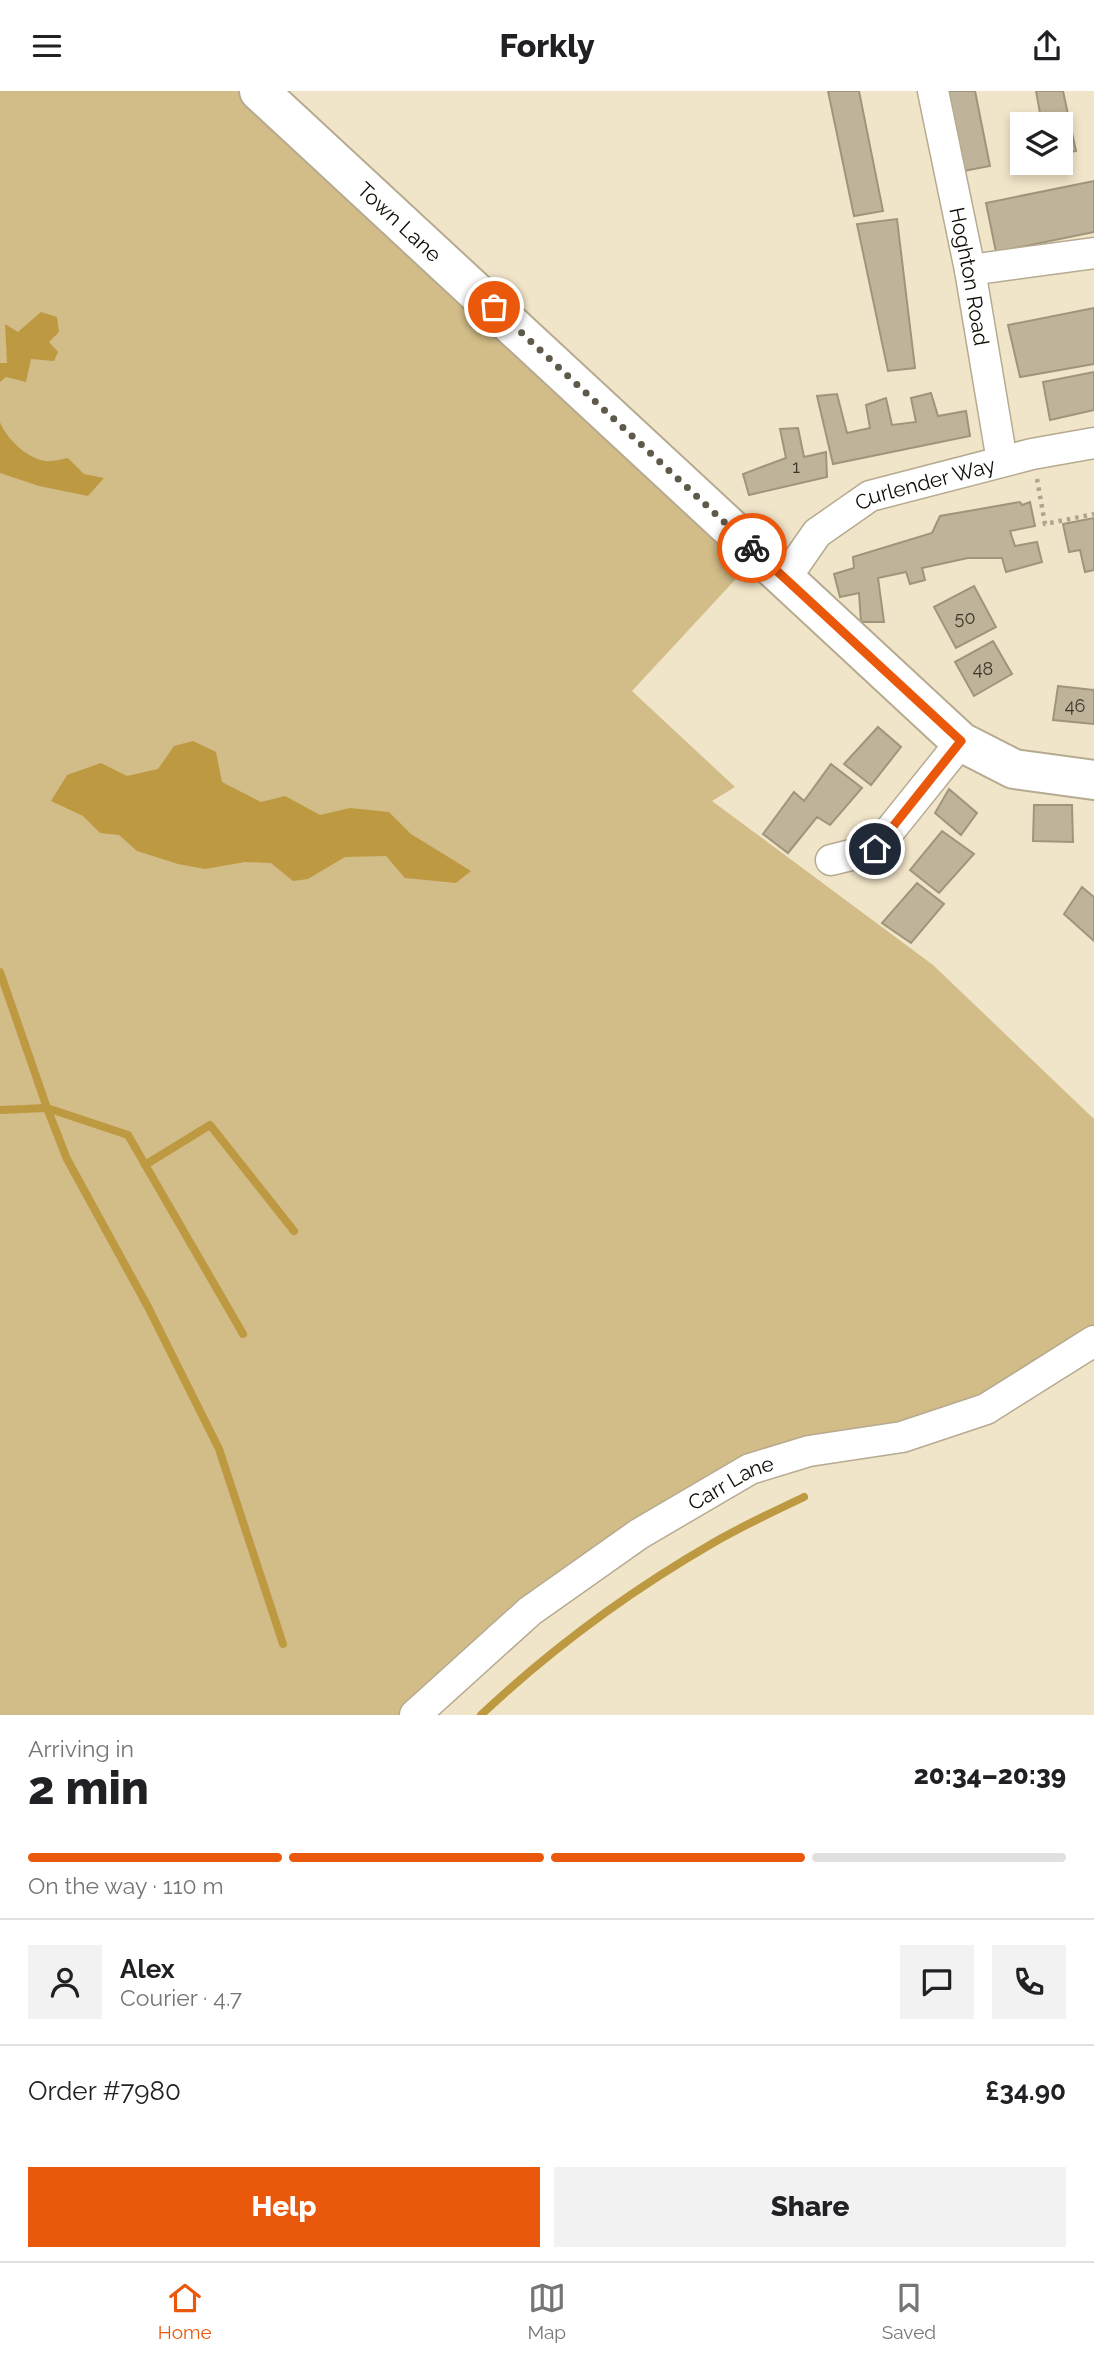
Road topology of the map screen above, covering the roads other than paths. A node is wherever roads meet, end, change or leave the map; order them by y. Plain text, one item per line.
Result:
1 (259, 91) edge
2 (933, 91) edge
3 (1094, 253) edge
4 (970, 270) junction
5 (1094, 443) edge
6 (1002, 461) junction
7 (786, 579) junction
8 (961, 741) junction
9 (1094, 780) edge
10 (831, 860) dead end
11 (1094, 1341) edge
12 (415, 1715) edge

1 - 7 street, Town Lane
2 - 4 street, Hoghton Road
3 - 4 street
4 - 6 street, Hoghton Road
5 - 6 street, Curlender Way
6 - 7 street, Curlender Way
7 - 8 street, Town Lane
8 - 9 street, Town Lane
8 - 10 street
11 - 12 street, Carr Lane

